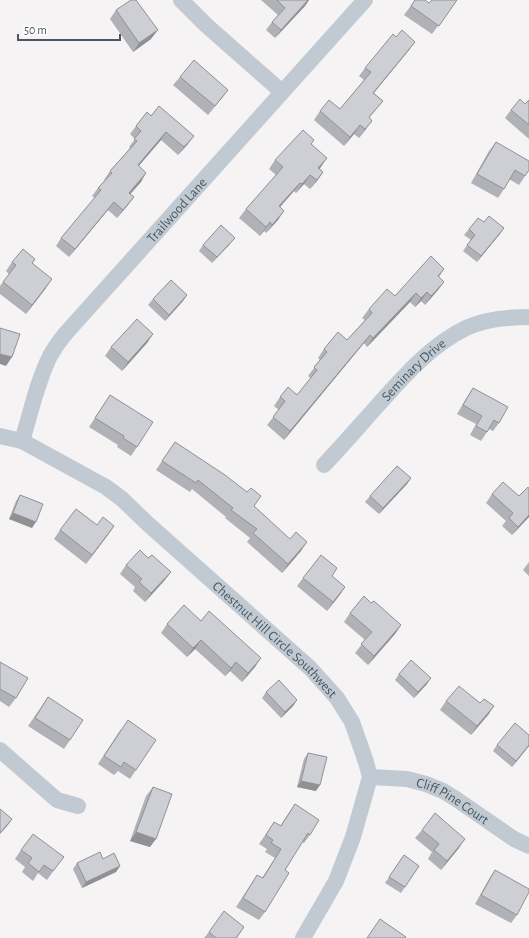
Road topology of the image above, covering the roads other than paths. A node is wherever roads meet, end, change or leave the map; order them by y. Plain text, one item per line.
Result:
1 (181, 0) edge
2 (365, 0) edge
3 (282, 92) junction
4 (529, 317) edge
5 (0, 436) edge
6 (22, 441) junction
7 (324, 465) dead end
8 (0, 750) edge
9 (370, 777) junction
10 (78, 806) dead end
11 (529, 846) edge
12 (303, 938) edge

1 - 3 street
2 - 3 street, Trailwood Lane
3 - 6 street, Trailwood Lane
4 - 7 street, Seminary Drive
5 - 6 street, Chestnut Hill Circle Southwest
6 - 9 street, Chestnut Hill Circle Southwest
8 - 10 street
9 - 11 street, Cliff Pine Court
9 - 12 street

